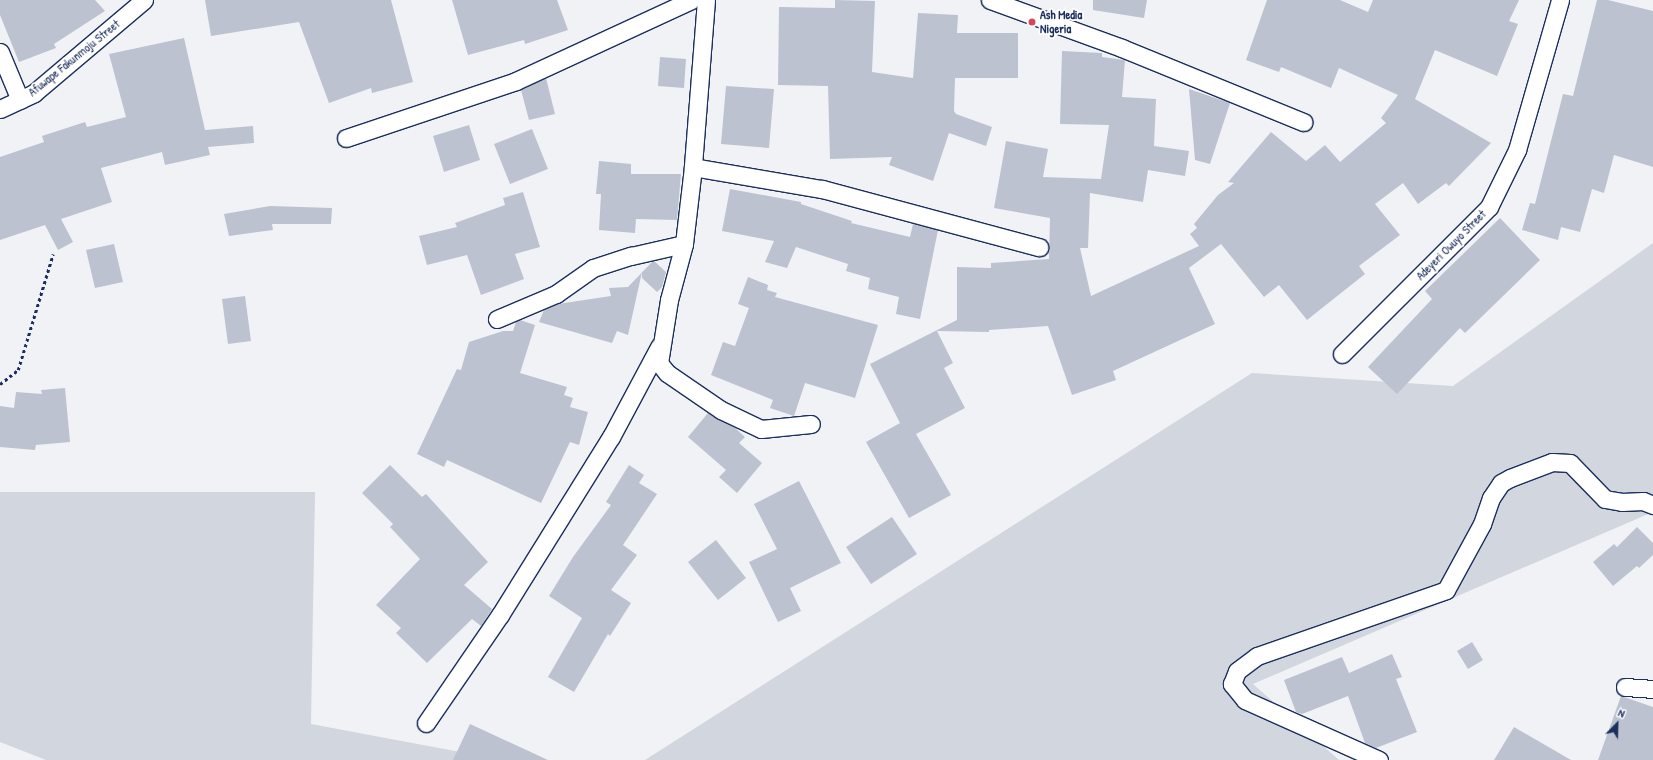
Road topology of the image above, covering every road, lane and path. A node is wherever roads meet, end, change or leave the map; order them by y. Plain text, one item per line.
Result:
1 (144, 0) edge
2 (691, 0) edge
3 (706, 0) edge
4 (990, 0) edge
5 (1560, 0) edge
6 (0, 52) edge
7 (20, 100) junction
8 (0, 109) edge
9 (1303, 122) dead end
10 (346, 138) dead end
11 (693, 167) junction
12 (684, 244) junction
13 (1039, 247) dead end
14 (53, 254) dead end
15 (497, 319) dead end
16 (660, 345) junction
17 (1342, 354) dead end
18 (0, 384) edge
19 (812, 424) dead end
20 (1653, 505) edge
21 (1625, 687) dead end
22 (1653, 689) edge
23 (426, 723) dead end
24 (1379, 760) edge

1 - 7 street, Afuwape Fakunmoju Street
2 - 10 street
3 - 11 street
4 - 9 street
5 - 17 street, Adeyeri Owuyo Street
6 - 7 street
7 - 8 street, Afuwape Fakunmoju Street
11 - 12 street
11 - 13 street
12 - 15 street
12 - 16 street
14 - 18 path
16 - 19 street
16 - 23 street
20 - 24 street
21 - 22 street

